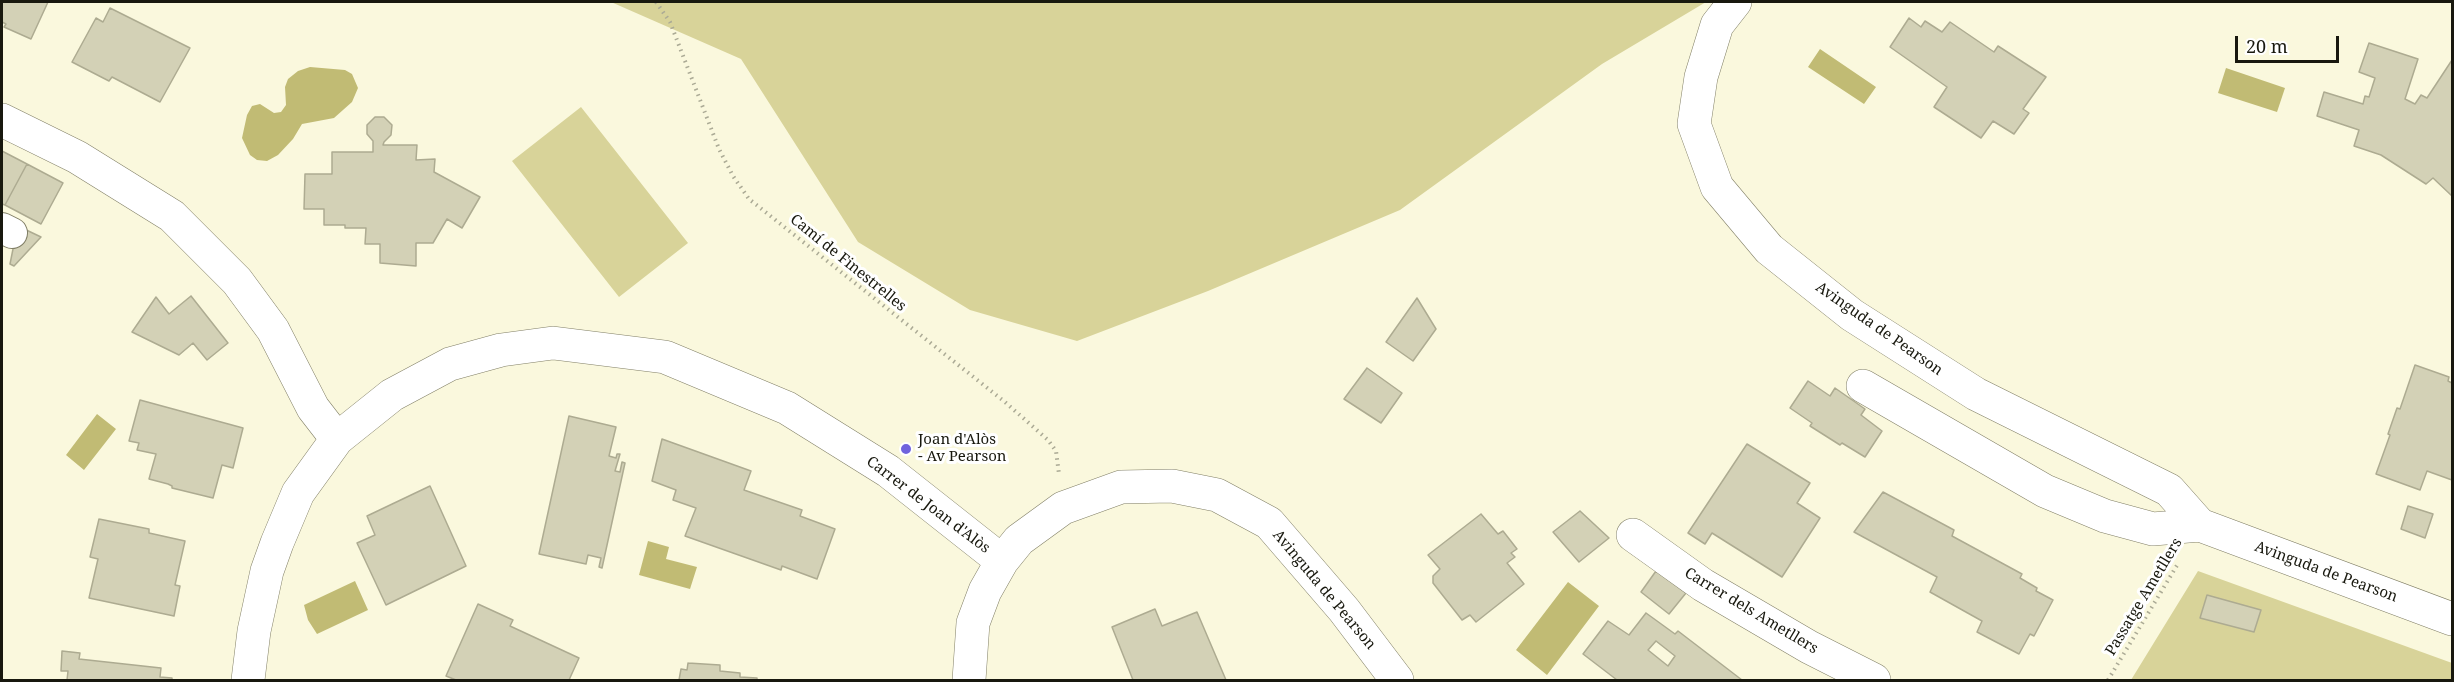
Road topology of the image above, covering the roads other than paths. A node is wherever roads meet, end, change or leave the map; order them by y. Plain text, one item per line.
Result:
1 (1735, 2) edge
2 (2, 120) edge
3 (1863, 386) dead end
4 (337, 439) junction
5 (2200, 525) junction
6 (1633, 535) dead end
7 (1002, 561) junction
8 (2452, 619) edge
9 (248, 681) edge
10 (969, 681) edge
11 (1397, 681) edge
12 (1874, 681) edge

1 - 5 street, Avinguda de Pearson
2 - 4 street
3 - 5 street, Avinguda de Pearson
4 - 7 street, Carrer de Joan d'Alòs
4 - 9 street, Carrer de Joan d'Alòs
5 - 8 street, Avinguda de Pearson
6 - 12 street, Carrer dels Ametllers
7 - 10 street, Avinguda de Pearson
7 - 11 street, Avinguda de Pearson

